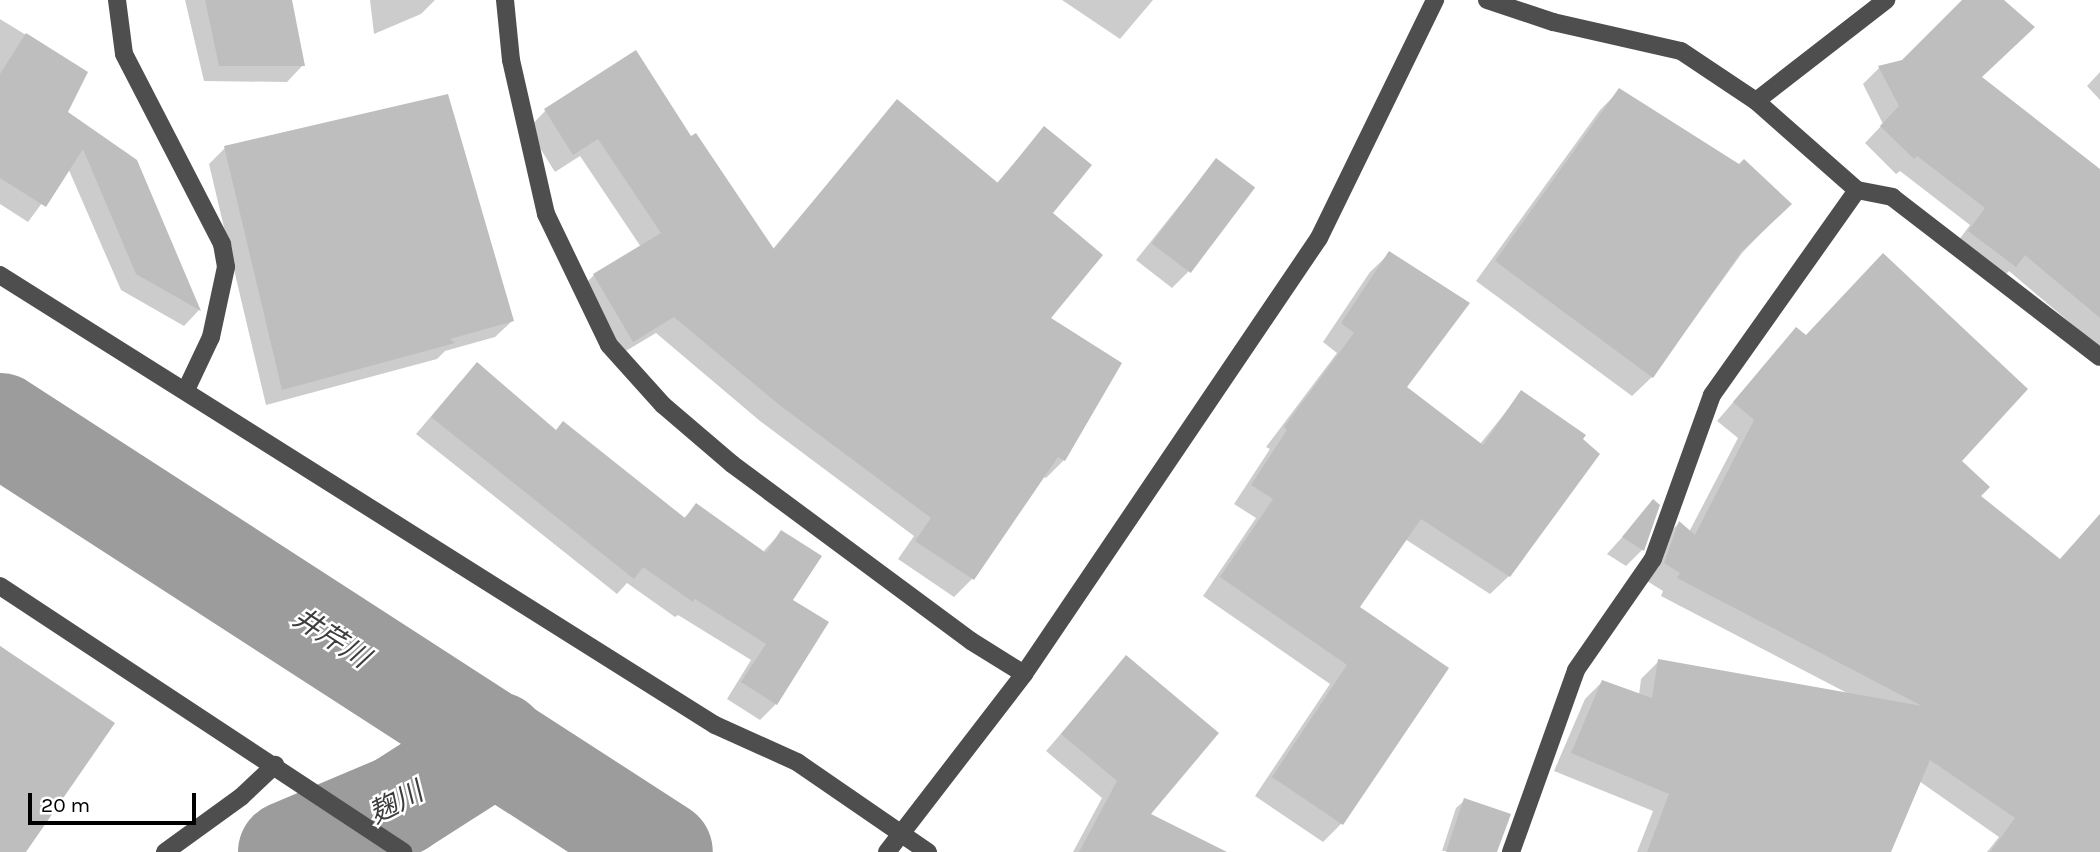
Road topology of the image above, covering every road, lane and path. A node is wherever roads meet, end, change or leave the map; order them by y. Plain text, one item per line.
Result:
1 (117, 0) edge
2 (505, 0) edge
3 (1434, 0) edge
4 (1487, 0) edge
5 (1885, 0) edge
6 (1756, 101) junction
7 (1857, 190) junction
8 (0, 275) edge
9 (2100, 358) edge
10 (186, 390) junction
11 (0, 586) edge
12 (1024, 674) junction
13 (275, 765) junction
14 (900, 833) junction
15 (398, 849) edge
16 (165, 852) edge
17 (887, 852) edge
18 (928, 852) edge
19 (1511, 852) edge

1 - 10 street
2 - 12 street
3 - 12 street
4 - 6 street
5 - 6 street
6 - 7 street
7 - 9 street
7 - 19 street
8 - 10 street
10 - 14 street
11 - 13 street
12 - 14 street
13 - 15 street
13 - 16 street
14 - 17 street
14 - 18 street

